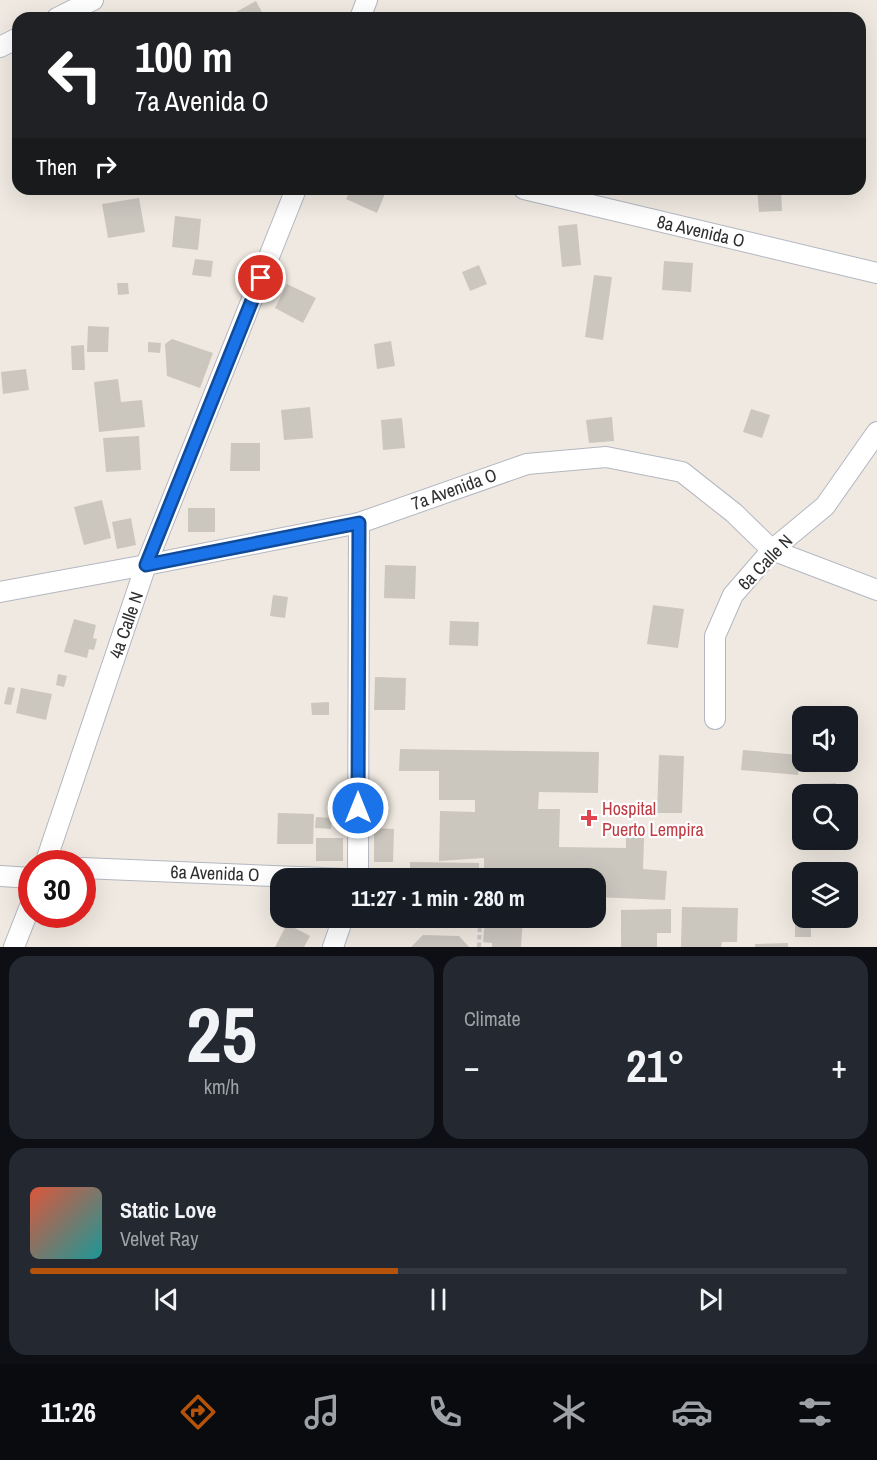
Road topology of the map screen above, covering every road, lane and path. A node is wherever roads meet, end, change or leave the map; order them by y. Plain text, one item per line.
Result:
1 (93, 0) edge
2 (69, 12) edge
3 (294, 195) edge
4 (549, 195) edge
5 (877, 273) edge
6 (877, 432) edge
7 (359, 523) junction
8 (772, 550) junction
9 (146, 565) junction
10 (877, 590) edge
11 (0, 592) edge
12 (715, 719) dead end
13 (50, 850) edge
14 (358, 868) edge
15 (96, 869) edge
16 (0, 876) edge
17 (270, 876) edge
18 (18, 877) edge
19 (21, 928) edge
20 (340, 928) edge
21 (480, 928) edge
22 (14, 947) edge
23 (333, 947) edge
24 (479, 947) edge

1 - 2 street
3 - 9 street, 4a Calle N
4 - 5 street, 8a Avenida O
6 - 8 street, 6a Calle N
7 - 8 street, 7a Avenida O
7 - 9 street, 7a Avenida O
7 - 14 street
8 - 10 street, 7a Avenida O
8 - 12 street, 6a Calle N
9 - 11 street, 7a Avenida O
9 - 13 street, 4a Calle N
15 - 17 street, 6a Avenida O
16 - 18 street
19 - 22 street
20 - 23 street
21 - 24 path

